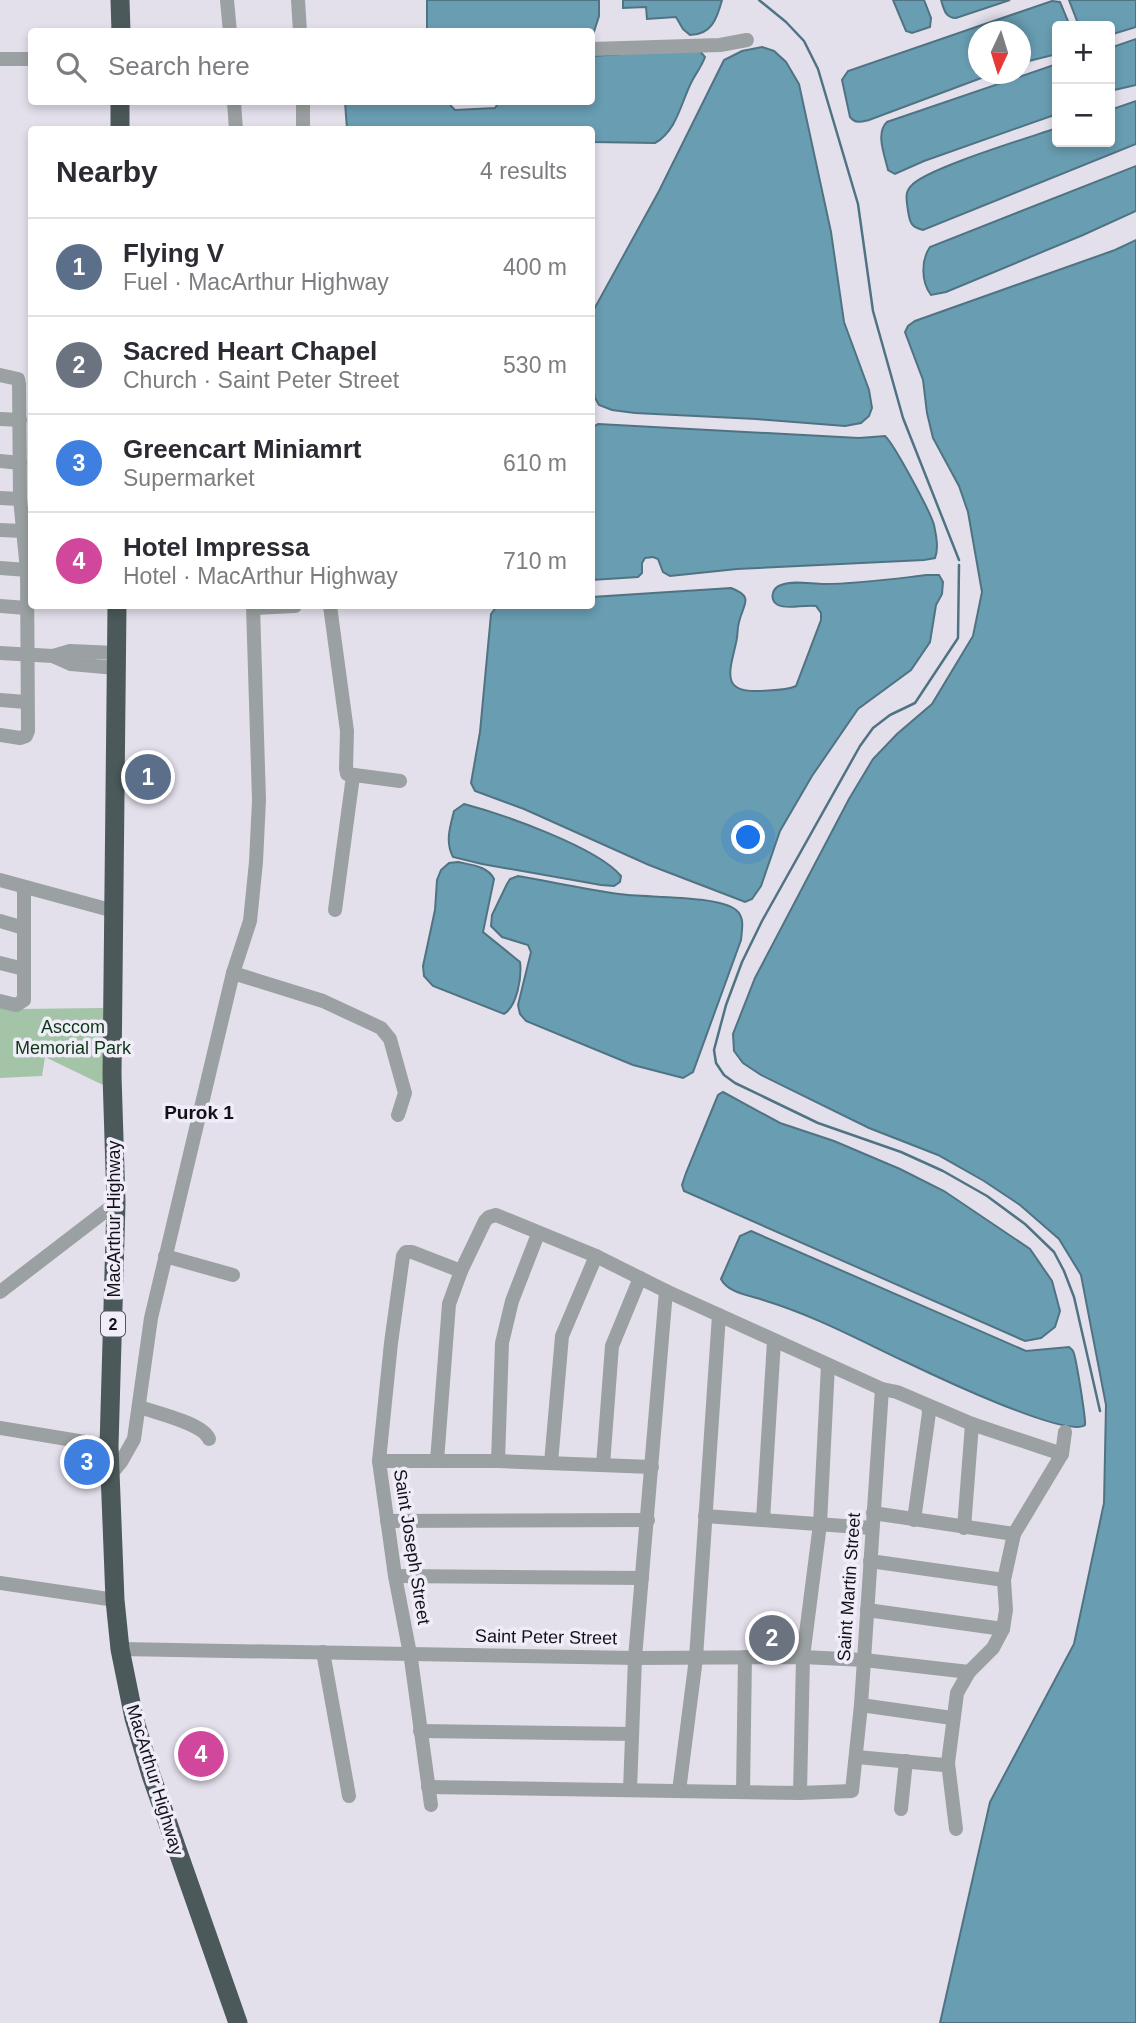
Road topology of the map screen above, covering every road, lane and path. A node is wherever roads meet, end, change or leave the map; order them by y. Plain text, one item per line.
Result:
1 (120, 0) edge
2 (226, 0) edge
3 (298, 0) edge
4 (121, 28) edge
5 (230, 28) edge
6 (299, 28) edge
7 (747, 40) dead end
8 (595, 49) edge
9 (0, 59) edge
10 (28, 59) edge
11 (120, 105) edge
12 (234, 105) edge
13 (303, 105) edge
14 (120, 126) edge
15 (236, 126) edge
16 (303, 126) edge
17 (0, 375) edge
18 (0, 419) edge
19 (20, 420) junction
20 (0, 461) edge
21 (20, 463) junction
22 (0, 498) edge
23 (20, 499) junction
24 (0, 530) edge
25 (22, 531) junction
26 (0, 568) edge
27 (27, 570) junction
28 (0, 606) edge
29 (27, 608) junction
30 (117, 609) edge
31 (253, 609) edge
32 (330, 609) edge
33 (0, 653) edge
34 (27, 655) junction
35 (116, 660) junction
36 (0, 700) edge
37 (26, 702) junction
38 (0, 735) edge
39 (352, 776) junction
40 (400, 781) dead end
41 (0, 880) edge
42 (24, 887) junction
43 (335, 910) dead end
44 (114, 911) junction
45 (0, 921) edge
46 (24, 928) junction
47 (0, 963) edge
48 (24, 969) junction
49 (233, 974) junction
50 (0, 1001) edge
51 (398, 1115) dead end
52 (116, 1203) junction
53 (538, 1234) junction
54 (165, 1256) junction
55 (596, 1256) junction
56 (461, 1271) junction
57 (233, 1275) dead end
58 (640, 1278) junction
59 (666, 1291) junction
60 (0, 1292) edge
61 (719, 1315) junction
62 (774, 1341) junction
63 (828, 1365) junction
64 (882, 1389) junction
65 (928, 1406) junction
66 (140, 1407) junction
67 (972, 1423) junction
68 (0, 1428) edge
69 (1065, 1432) dead end
70 (209, 1438) dead end
71 (109, 1446) junction
72 (1062, 1454) junction
73 (379, 1461) junction
74 (437, 1461) junction
75 (498, 1461) junction
76 (551, 1463) junction
77 (603, 1465) junction
78 (652, 1467) junction
79 (111, 1474) junction
80 (705, 1516) junction
81 (648, 1520) junction
82 (763, 1520) junction
83 (873, 1520) junction
84 (914, 1520) junction
85 (387, 1521) junction
86 (820, 1524) junction
87 (964, 1528) junction
88 (1014, 1534) junction
89 (870, 1561) junction
90 (394, 1576) junction
91 (642, 1578) junction
92 (1004, 1580) junction
93 (0, 1583) edge
94 (115, 1600) junction
95 (867, 1610) junction
96 (1003, 1629) junction
97 (120, 1649) junction
98 (323, 1652) junction
99 (410, 1654) junction
100 (745, 1657) junction
101 (803, 1657) junction
102 (635, 1658) junction
103 (696, 1658) junction
104 (864, 1660) junction
105 (969, 1672) junction
106 (860, 1705) junction
107 (953, 1718) junction
108 (421, 1731) junction
109 (632, 1734) junction
110 (857, 1757) junction
111 (906, 1761) junction
112 (947, 1763) junction
113 (428, 1787) junction
114 (630, 1790) junction
115 (679, 1791) junction
116 (743, 1792) junction
117 (800, 1793) junction
118 (349, 1796) dead end
119 (431, 1805) dead end
120 (901, 1809) dead end
121 (956, 1829) dead end
122 (238, 2023) edge

1 - 4 highway
2 - 5 street
3 - 6 street
7 - 8 street
9 - 10 street
11 - 14 highway
12 - 15 street
13 - 16 street
17 - 19 street
18 - 19 street
19 - 21 street
20 - 21 street
21 - 23 street
22 - 23 street
23 - 25 street
24 - 25 street
25 - 27 street
26 - 27 street
27 - 29 street
28 - 29 street
29 - 34 street
30 - 35 highway, MacArthur Highway / 2
31 - 49 street
32 - 39 street
33 - 34 street
34 - 35 street
34 - 37 street
35 - 44 highway, MacArthur Highway / 2
36 - 37 street
37 - 38 street
39 - 40 street
39 - 43 street
41 - 42 street
42 - 44 street
42 - 46 street
44 - 52 highway, MacArthur Highway / 2
45 - 46 street
46 - 48 street
47 - 48 street
48 - 50 street
49 - 51 street
49 - 54 street
52 - 60 street
52 - 71 highway, MacArthur Highway / 2
53 - 55 street
53 - 56 street
53 - 75 street
54 - 57 street
54 - 66 street
55 - 58 street
55 - 76 street
56 - 73 street, Saint Joseph Street
56 - 74 street
58 - 59 street
58 - 77 street
59 - 61 street
59 - 78 street
61 - 62 street
61 - 80 street
62 - 63 street
62 - 82 street
63 - 64 street
63 - 86 street
64 - 65 street
64 - 83 street, Saint Martin Street
65 - 67 street
65 - 84 street
66 - 70 street
66 - 79 street
67 - 72 street
67 - 87 street
68 - 71 street
69 - 72 street
71 - 79 highway, MacArthur Highway / 2
72 - 88 street
73 - 74 street
73 - 85 street, Saint Joseph Street
74 - 75 street
75 - 76 street
76 - 77 street
77 - 78 street
78 - 81 street
79 - 94 highway, MacArthur Highway / 2
80 - 82 street
80 - 103 street
81 - 85 street
81 - 91 street
82 - 86 street
83 - 84 street
83 - 86 street
83 - 89 street, Saint Martin Street
84 - 87 street
85 - 90 street, Saint Joseph Street
86 - 101 street
87 - 88 street
88 - 92 street
89 - 92 street
89 - 95 street, Saint Martin Street
90 - 91 street
90 - 99 street, Saint Joseph Street
91 - 102 street
92 - 96 street
93 - 94 street
94 - 97 highway, MacArthur Highway / 2
95 - 96 street
95 - 104 street, Saint Martin Street
96 - 105 street
97 - 98 street, Saint Peter Street
97 - 122 highway, MacArthur Highway / 2
98 - 99 street, Saint Peter Street
98 - 118 street
99 - 102 street, Saint Peter Street
99 - 108 street, Saint Joseph Street
100 - 101 street, Saint Peter Street
100 - 103 street, Saint Peter Street
100 - 116 street
101 - 104 street, Saint Peter Street
101 - 117 street
102 - 103 street, Saint Peter Street
102 - 109 street
103 - 115 street
104 - 105 street, Saint Peter Street
104 - 106 street, Saint Martin Street
105 - 107 street
106 - 107 street
106 - 110 street, Saint Martin Street
107 - 112 street
108 - 109 street
108 - 113 street, Saint Joseph Street
109 - 114 street
110 - 111 street
110 - 117 street, Saint Martin Street
111 - 112 street
111 - 120 street
112 - 121 street
113 - 114 street
113 - 119 street, Saint Joseph Street
114 - 115 street
115 - 116 street
116 - 117 street

